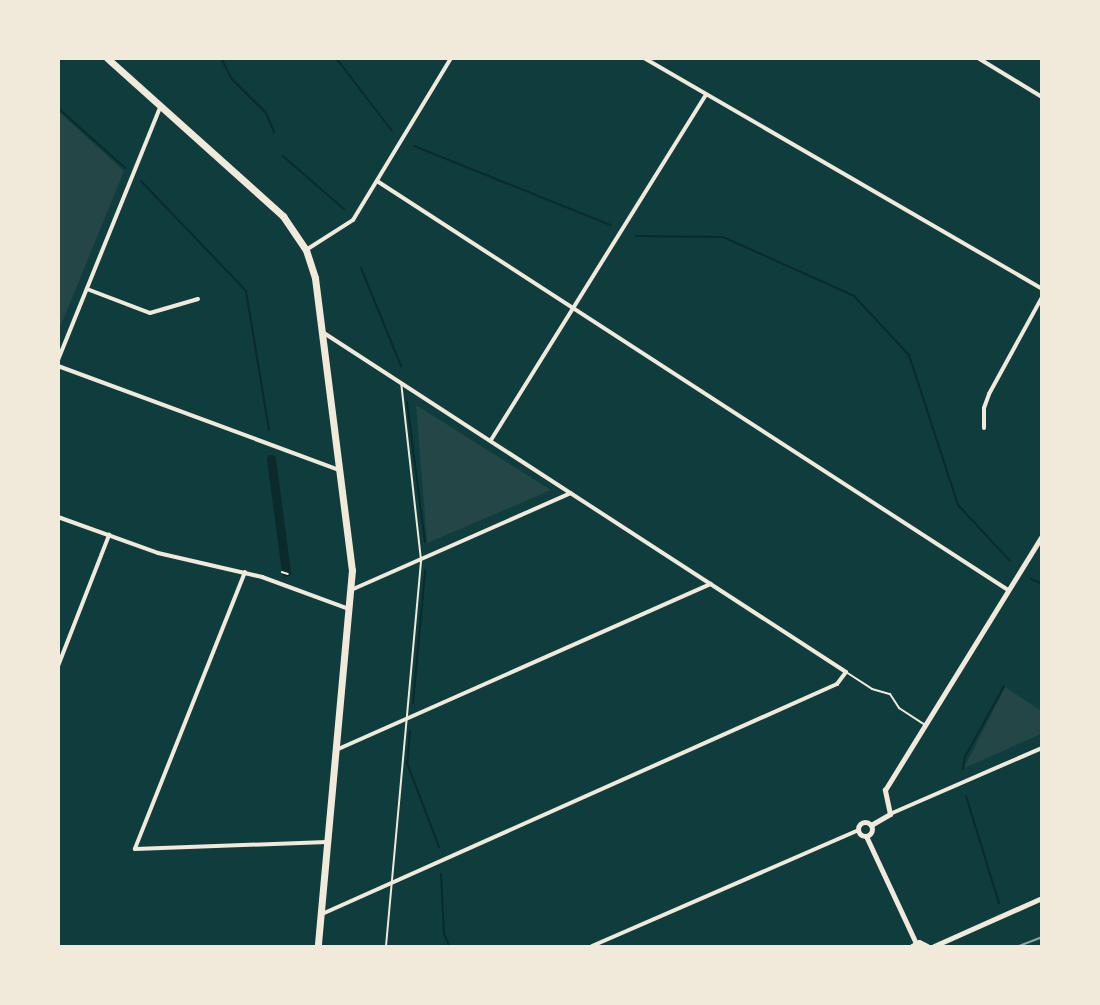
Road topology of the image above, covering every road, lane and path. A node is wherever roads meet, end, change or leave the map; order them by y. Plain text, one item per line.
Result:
1 (107, 58) edge
2 (451, 58) edge
3 (644, 58) edge
4 (978, 58) edge
5 (706, 94) junction
6 (1041, 97) edge
7 (161, 106) junction
8 (377, 181) junction
9 (306, 250) junction
10 (87, 289) junction
11 (1041, 289) edge
12 (1041, 297) edge
13 (198, 299) dead end
14 (574, 309) junction
15 (324, 333) junction
16 (58, 360) edge
17 (58, 366) edge
18 (401, 382) junction
19 (984, 428) dead end
20 (491, 440) junction
21 (342, 471) junction
22 (572, 492) junction
23 (58, 517) edge
24 (109, 536) junction
25 (1041, 536) edge
26 (421, 560) junction
27 (245, 572) junction
28 (282, 572) dead end
29 (288, 574) dead end
30 (712, 584) junction
31 (351, 590) junction
32 (1008, 590) junction
33 (349, 609) junction
34 (58, 666) edge
35 (846, 672) junction
36 (405, 720) junction
37 (925, 724) junction
38 (1041, 748) edge
39 (336, 750) junction
40 (890, 814) junction
41 (871, 825) junction
42 (857, 831) junction
43 (866, 836) junction
44 (327, 842) junction
45 (392, 882) junction
46 (1041, 898) edge
47 (321, 915) junction
48 (914, 945) edge
49 (318, 946) edge
50 (386, 946) edge
51 (592, 946) edge
52 (927, 946) edge
53 (934, 946) edge

1 - 7 main road
2 - 8 street
3 - 5 street
4 - 6 street
5 - 11 street
5 - 14 street
7 - 9 main road
7 - 10 street
8 - 9 street
8 - 14 street
9 - 15 main road
10 - 13 street
10 - 16 street
12 - 19 street
14 - 20 street
14 - 32 street
15 - 18 street
15 - 21 main road
17 - 21 street
18 - 20 street
18 - 26 lane
20 - 22 street
21 - 31 main road
22 - 26 street
22 - 30 street
23 - 24 street
24 - 27 street
24 - 34 street
25 - 32 street
26 - 31 street
26 - 36 lane
27 - 33 street
27 - 44 street
28 - 29 path
30 - 35 street
30 - 36 street
31 - 33 main road
32 - 37 street
33 - 39 main road
35 - 37 lane
35 - 45 street
36 - 39 street
36 - 45 lane
37 - 40 street
38 - 40 street
39 - 44 main road
40 - 41 street
41 - 42 street
41 - 43 street
42 - 43 street
42 - 51 street
43 - 48 street
44 - 47 main road
45 - 47 street
45 - 50 lane
46 - 53 street
47 - 49 main road
48 - 52 street

